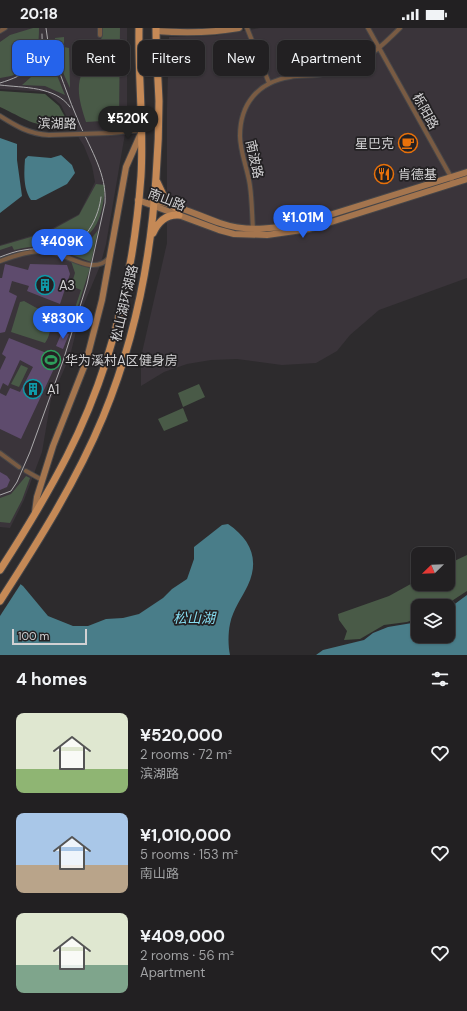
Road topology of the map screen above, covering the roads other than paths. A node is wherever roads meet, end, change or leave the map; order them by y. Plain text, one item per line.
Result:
1 (5, 28) edge
2 (100, 28) edge
3 (139, 28) edge
4 (239, 28) edge
5 (247, 28) edge
6 (368, 28) edge
7 (400, 28) edge
8 (156, 29) edge
9 (0, 31) edge
10 (100, 34) dead end
11 (380, 49) junction
12 (269, 83) junction
13 (0, 116) edge
14 (142, 130) junction
15 (467, 172) edge
16 (156, 178) junction
17 (467, 179) edge
18 (452, 181) junction
19 (138, 200) junction
20 (154, 203) junction
21 (177, 211) junction
22 (253, 229) junction
23 (150, 240) junction
24 (111, 257) junction
25 (0, 260) edge
26 (0, 453) edge
27 (19, 467) tunnel mouth
28 (26, 471) tunnel mouth
29 (42, 480) junction
30 (34, 515) junction
31 (0, 570) edge
32 (0, 601) edge

1 - 9 street
2 - 10 street
3 - 14 main road, 松山湖环湖路
4 - 8 main road
5 - 12 street
6 - 11 street, 栎阳路
7 - 11 street, 南波路
8 - 16 main road, 松山湖环湖路
11 - 12 street, 南波路
11 - 18 street, 栎阳路
12 - 22 street, 南波路
13 - 14 street, 滨湖路, bridge
14 - 19 main road, 松山湖环湖路
14 - 24 main road
15 - 18 main road, 南山路
16 - 20 main road, 松山湖环湖路
16 - 21 main road
17 - 18 main road, 南山路
18 - 21 main road, 南山路
18 - 22 main road, 南山路
19 - 20 main road, 南山路
19 - 30 main road, 松山湖环湖路
20 - 21 main road, 南山路
20 - 23 main road, 松山湖环湖路
21 - 22 main road, 南山路
21 - 23 main road
23 - 32 main road, 松山湖环湖路
24 - 25 street
24 - 29 main road
26 - 27 street
28 - 29 street
29 - 30 main road
30 - 31 main road, 松山湖环湖路

